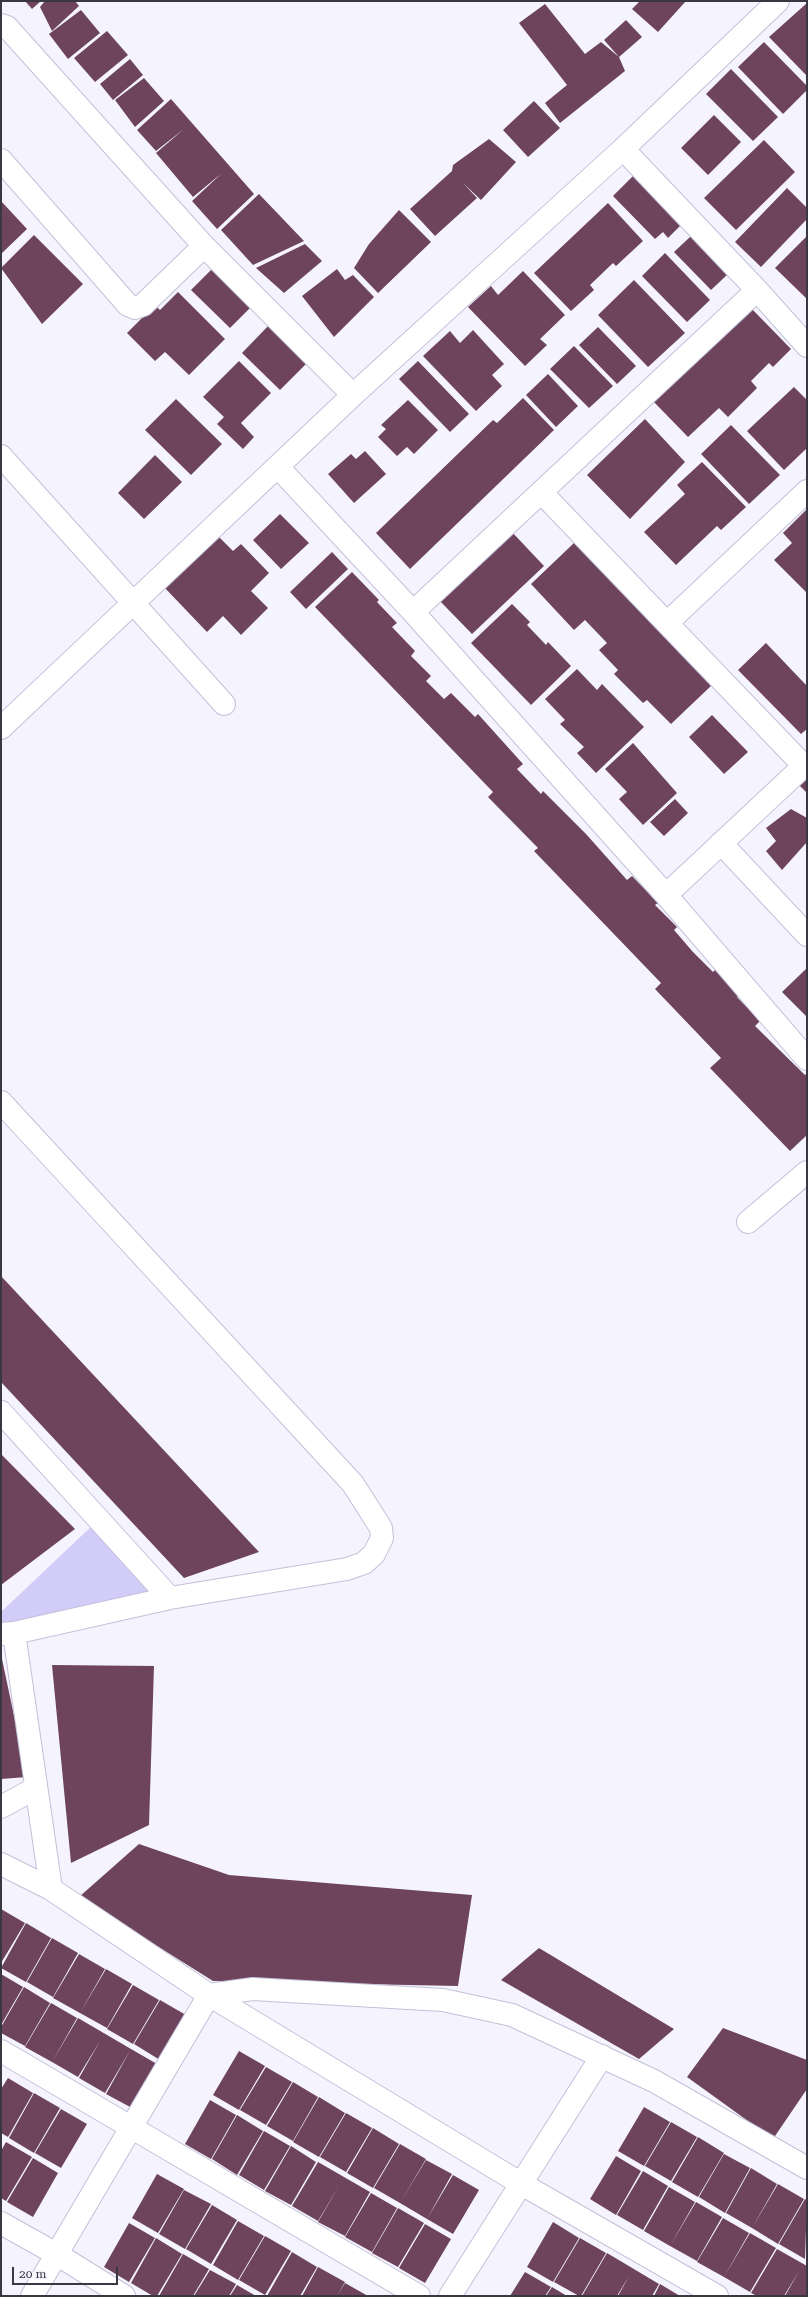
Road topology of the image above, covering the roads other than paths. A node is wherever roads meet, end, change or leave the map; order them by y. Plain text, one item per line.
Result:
1 (778, 1) edge
2 (1, 25) edge
3 (623, 149) junction
4 (1, 160) edge
5 (204, 246) junction
6 (757, 290) junction
7 (807, 346) edge
8 (353, 395) junction
9 (1, 456) edge
10 (278, 467) junction
11 (807, 491) edge
12 (542, 492) junction
13 (134, 604) junction
14 (413, 612) junction
15 (667, 623) junction
16 (224, 704) dead end
17 (1, 728) edge
18 (805, 764) edge
19 (721, 843) junction
20 (666, 895) junction
21 (807, 935) edge
22 (807, 1059) edge
23 (1, 1102) edge
24 (807, 1172) edge
25 (748, 1222) dead end
26 (1, 1412) edge
27 (170, 1598) junction
28 (8, 1633) edge
29 (36, 1788) junction
30 (1, 1807) edge
31 (1, 1864) edge
32 (51, 1889) junction
33 (209, 1995) junction
34 (1, 2051) edge
35 (602, 2056) junction
36 (131, 2128) junction
37 (807, 2168) edge
38 (520, 2183) junction
39 (1, 2223) edge
40 (58, 2255) junction
41 (32, 2296) edge
42 (124, 2296) edge
43 (419, 2296) edge
44 (450, 2296) edge
45 (717, 2296) edge

1 - 3 street
2 - 5 street
3 - 6 street
3 - 8 street
4 - 5 street
5 - 8 street
6 - 7 street
6 - 12 street
8 - 10 street
9 - 13 street
10 - 13 street
10 - 14 street
11 - 15 street
12 - 14 street
12 - 15 street
13 - 16 street
13 - 17 street
14 - 20 street
15 - 18 street
18 - 19 street
19 - 20 street
19 - 21 street
20 - 22 street
23 - 27 street
24 - 25 street
26 - 27 street
27 - 28 street
28 - 29 street
29 - 30 street
29 - 32 street
31 - 32 street
32 - 33 street
33 - 35 street
33 - 36 street
33 - 38 street
34 - 36 street
35 - 37 street
35 - 38 street
36 - 40 street
36 - 43 street
38 - 44 street
38 - 45 street
39 - 40 street
40 - 41 street
40 - 42 street

